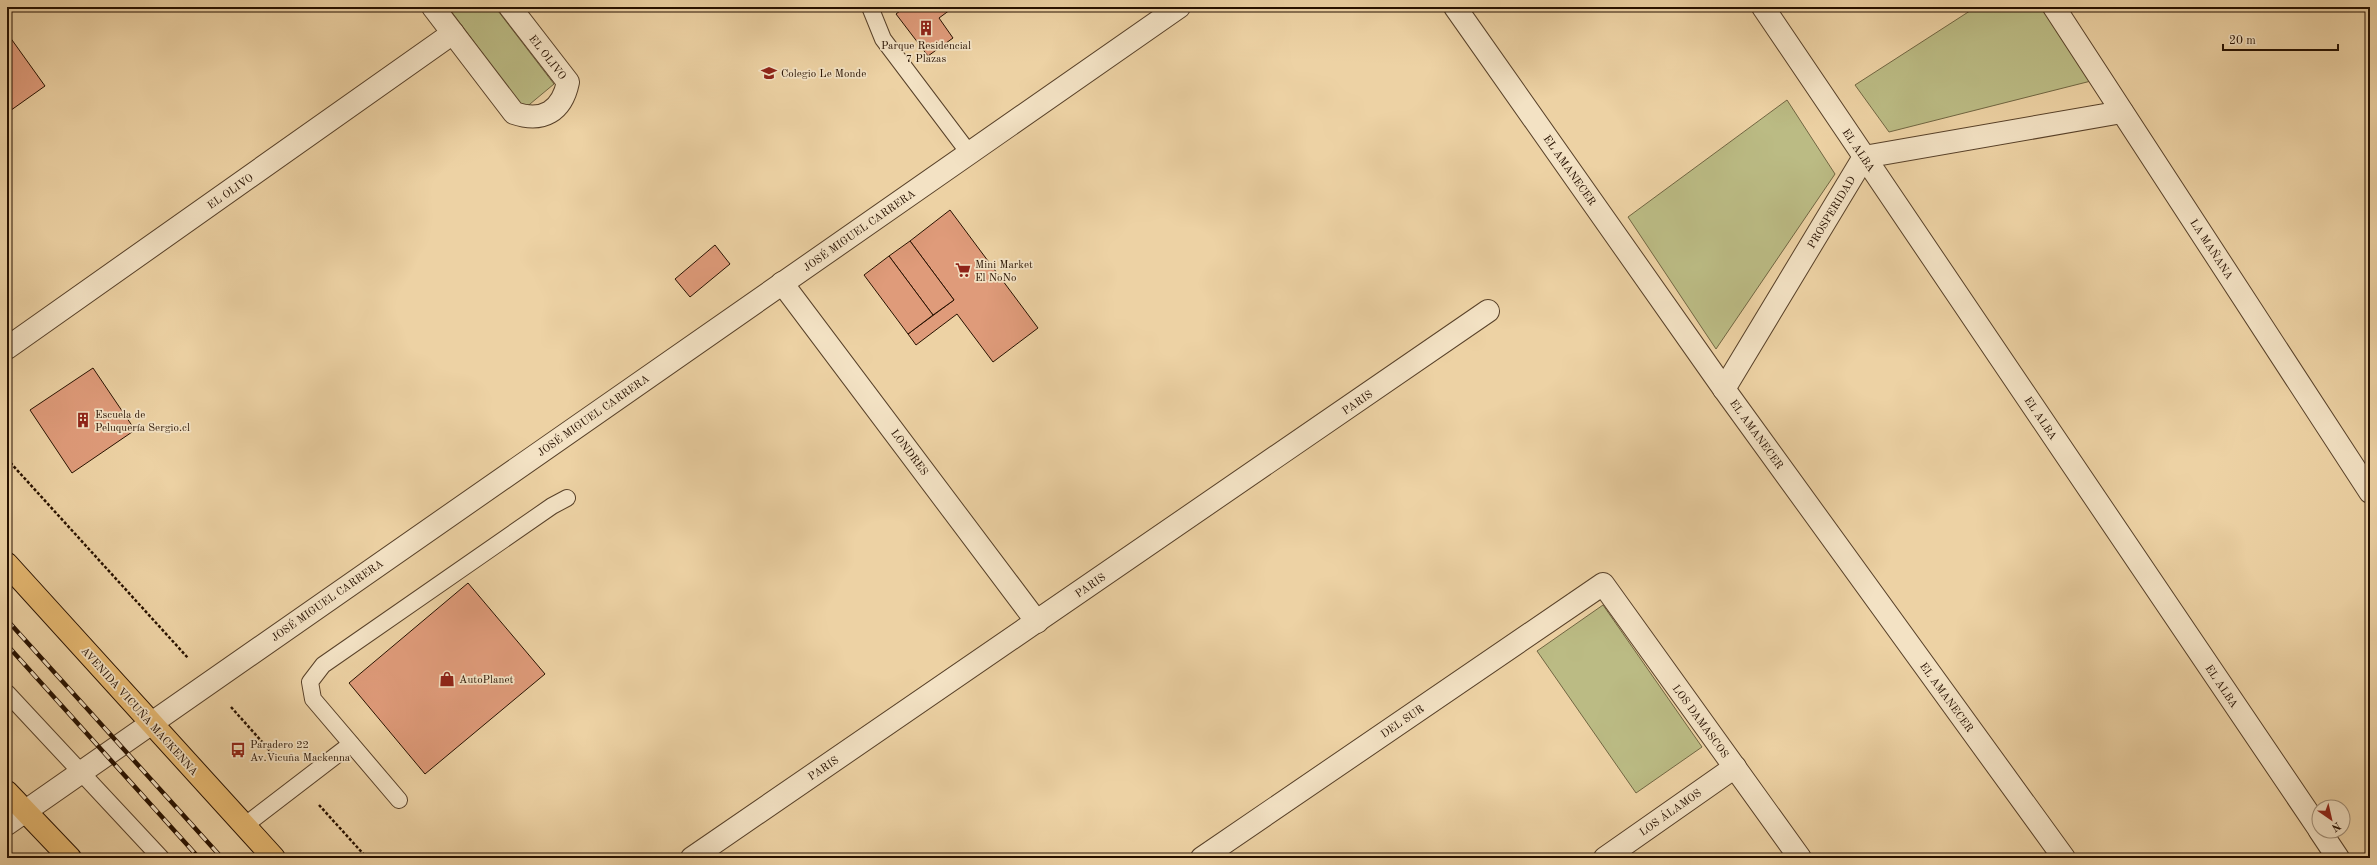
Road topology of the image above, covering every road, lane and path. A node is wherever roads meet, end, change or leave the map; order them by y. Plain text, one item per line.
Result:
1 (433, 7) edge
2 (510, 7) edge
3 (870, 7) edge
4 (1179, 7) edge
5 (1455, 7) edge
6 (1763, 7) edge
7 (2054, 7) edge
8 (453, 33) junction
9 (2122, 112) junction
10 (969, 153) junction
11 (1864, 157) junction
12 (782, 283) junction
13 (1488, 312) dead end
14 (7, 348) edge
15 (1724, 389) junction
16 (2370, 492) edge
17 (567, 498) dead end
18 (7, 564) edge
19 (1603, 584) joint
20 (1037, 622) junction
21 (7, 693) edge
22 (150, 723) junction
23 (351, 744) junction
24 (1735, 767) junction
25 (78, 772) junction
26 (7, 792) edge
27 (399, 800) dead end
28 (25, 811) junction
29 (2311, 817) edge
30 (7, 824) edge
31 (244, 826) junction
32 (2326, 839) edge
33 (70, 858) edge
34 (160, 858) edge
35 (274, 858) edge
36 (692, 858) edge
37 (1202, 858) edge
38 (1605, 858) edge
39 (1800, 858) edge
40 (2064, 858) edge
41 (2338, 858) edge

1 - 8 street, EL OLIVO
2 - 8 street, EL OLIVO
3 - 10 lane
4 - 10 street, JOSÉ MIGUEL CARRERA
5 - 15 street, EL AMANECER
6 - 11 street, EL ALBA
7 - 9 street, LA MAÑANA
8 - 14 street, EL OLIVO
9 - 11 street
9 - 16 street, LA MAÑANA
10 - 12 street, JOSÉ MIGUEL CARRERA
11 - 15 street, PROSPERIDAD
11 - 29 street, EL ALBA
12 - 20 street, LONDRES
12 - 22 street, JOSÉ MIGUEL CARRERA
13 - 20 street, PARIS
15 - 40 street, EL AMANECER
17 - 23 lane
18 - 22 main road, AVENIDA VICUÑA MACKENNA
19 - 24 street, LOS DAMASCOS
19 - 37 street, DEL SUR
20 - 36 street, PARIS
21 - 25 lane
22 - 25 street, JOSÉ MIGUEL CARRERA
22 - 31 main road, AVENIDA VICUÑA MACKENNA
23 - 27 lane
23 - 31 lane
24 - 38 street, LOS ÁLAMOS
24 - 39 street, LOS DAMASCOS
25 - 28 street, JOSÉ MIGUEL CARRERA
25 - 34 lane
26 - 28 main road
28 - 30 street, JOSÉ MIGUEL CARRERA
28 - 33 main road
31 - 35 main road, AVENIDA VICUÑA MACKENNA
32 - 41 street, EL ALBA

